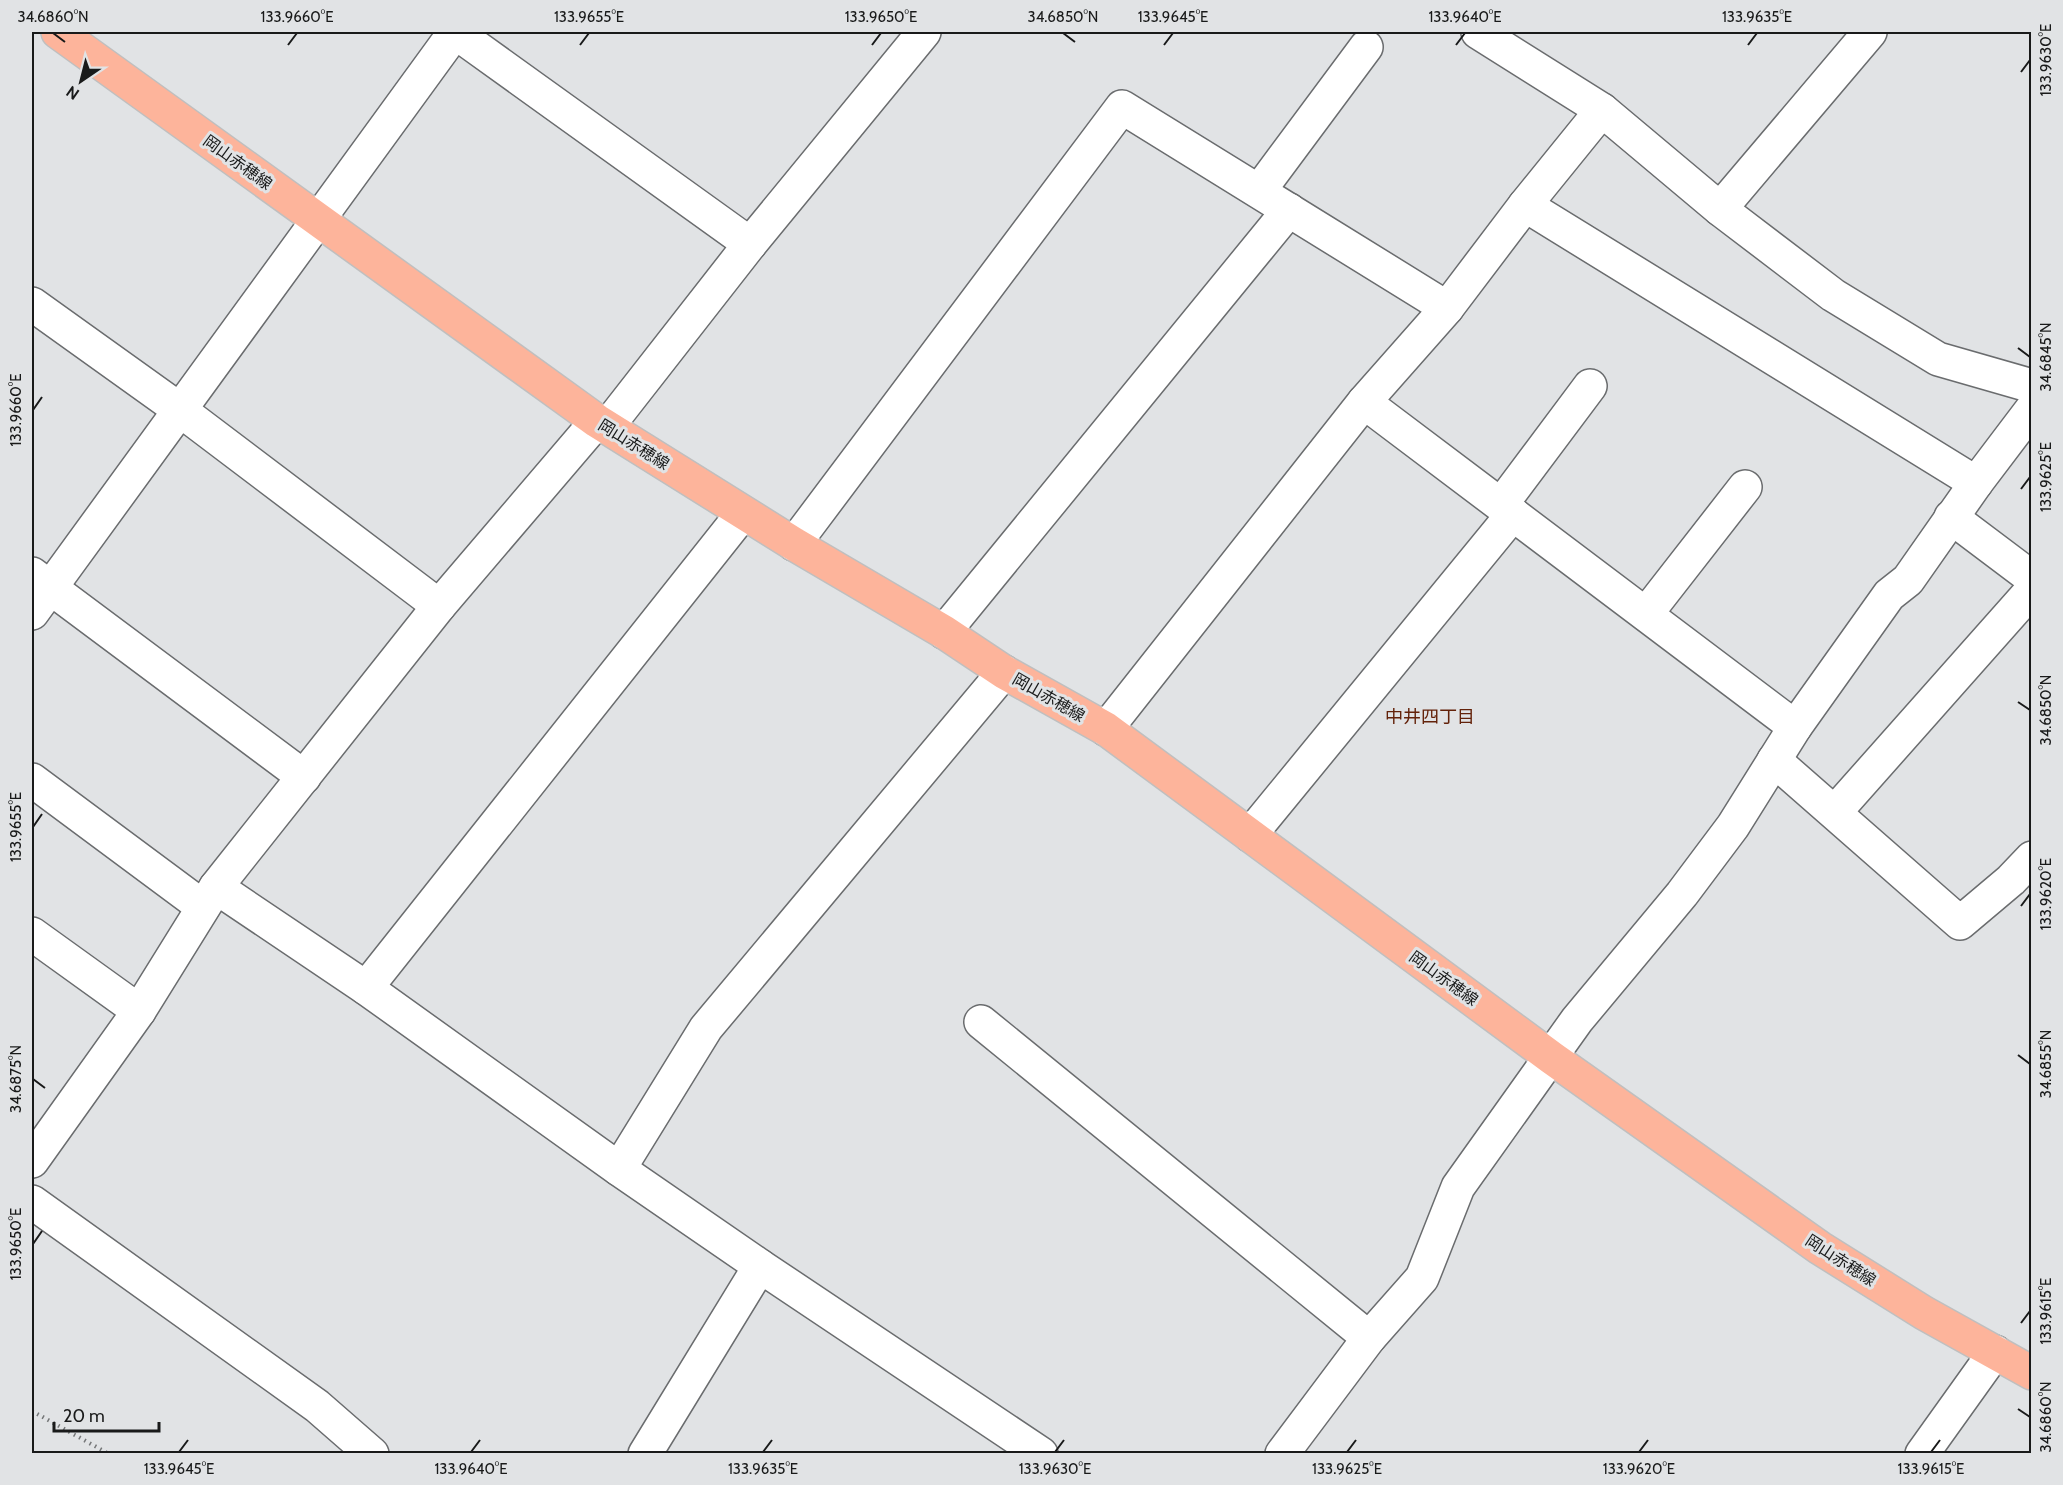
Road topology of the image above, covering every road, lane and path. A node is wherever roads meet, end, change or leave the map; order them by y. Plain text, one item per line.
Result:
1 (58, 32) edge
2 (455, 32) edge
3 (924, 32) edge
4 (1478, 32) edge
5 (1870, 32) edge
6 (1366, 47) dead end
7 (1602, 110) junction
8 (1259, 191) junction
9 (1525, 205) junction
10 (1720, 209) junction
11 (1288, 210) junction
12 (318, 220) junction
13 (750, 244) junction
14 (32, 303) edge
15 (1447, 308) junction
16 (1590, 386) dead end
17 (2031, 386) edge
18 (1364, 402) junction
19 (2031, 409) edge
20 (180, 410) junction
21 (602, 424) junction
22 (1976, 483) junction
23 (1745, 487) dead end
24 (1507, 509) junction
25 (743, 513) junction
26 (1951, 517) junction
27 (794, 544) junction
28 (2031, 578) edge
29 (41, 581) edge
30 (2031, 590) edge
31 (438, 606) junction
32 (32, 614) edge
33 (1646, 614) junction
34 (944, 632) junction
35 (1004, 672) junction
36 (1795, 727) junction
37 (1106, 729) junction
38 (1774, 760) junction
39 (304, 777) junction
40 (32, 780) edge
41 (1835, 812) junction
42 (1250, 835) junction
43 (2025, 878) edge
44 (210, 897) junction
45 (32, 934) edge
46 (366, 988) junction
47 (139, 1011) junction
48 (981, 1022) dead end
49 (1552, 1058) junction
50 (32, 1161) edge
51 (619, 1169) junction
52 (32, 1202) edge
53 (760, 1266) junction
54 (1369, 1338) junction
55 (2020, 1362) edge
56 (32, 1411) edge
57 (108, 1454) edge
58 (372, 1454) edge
59 (645, 1454) edge
60 (1041, 1454) edge
61 (1282, 1454) edge
62 (1922, 1454) edge

1 - 12 main road, 岡山赤穂線
2 - 12 street
2 - 13 street
3 - 13 street
4 - 7 street
5 - 10 street
6 - 8 street
7 - 9 street
7 - 10 street
8 - 11 street
8 - 27 street
9 - 15 street
9 - 22 street
10 - 17 street
11 - 15 street
11 - 34 street
12 - 20 street
12 - 21 main road, 岡山赤穂線
13 - 21 street
14 - 20 street
15 - 18 street
16 - 24 street
18 - 24 street
18 - 37 street
19 - 22 street
20 - 29 street
20 - 31 street
21 - 25 main road, 岡山赤穂線
21 - 31 street
22 - 26 street
23 - 33 street
24 - 33 street
24 - 42 street
25 - 27 main road, 岡山赤穂線
25 - 46 street
26 - 28 street
26 - 36 street
27 - 34 main road, 岡山赤穂線
29 - 32 street
29 - 39 street
30 - 41 street
31 - 39 street
33 - 36 street
34 - 35 main road, 岡山赤穂線
35 - 37 main road, 岡山赤穂線
35 - 51 street
36 - 38 street
37 - 42 main road, 岡山赤穂線
38 - 41 street
38 - 49 street
39 - 44 street
40 - 44 street
41 - 43 street
42 - 49 main road, 岡山赤穂線
44 - 46 street
44 - 47 street
45 - 47 street
46 - 51 street
47 - 50 street
48 - 54 street
49 - 54 street
49 - 55 main road, 岡山赤穂線
51 - 53 street
52 - 58 street
53 - 59 street
53 - 60 street
54 - 61 street
55 - 62 street
56 - 57 path

